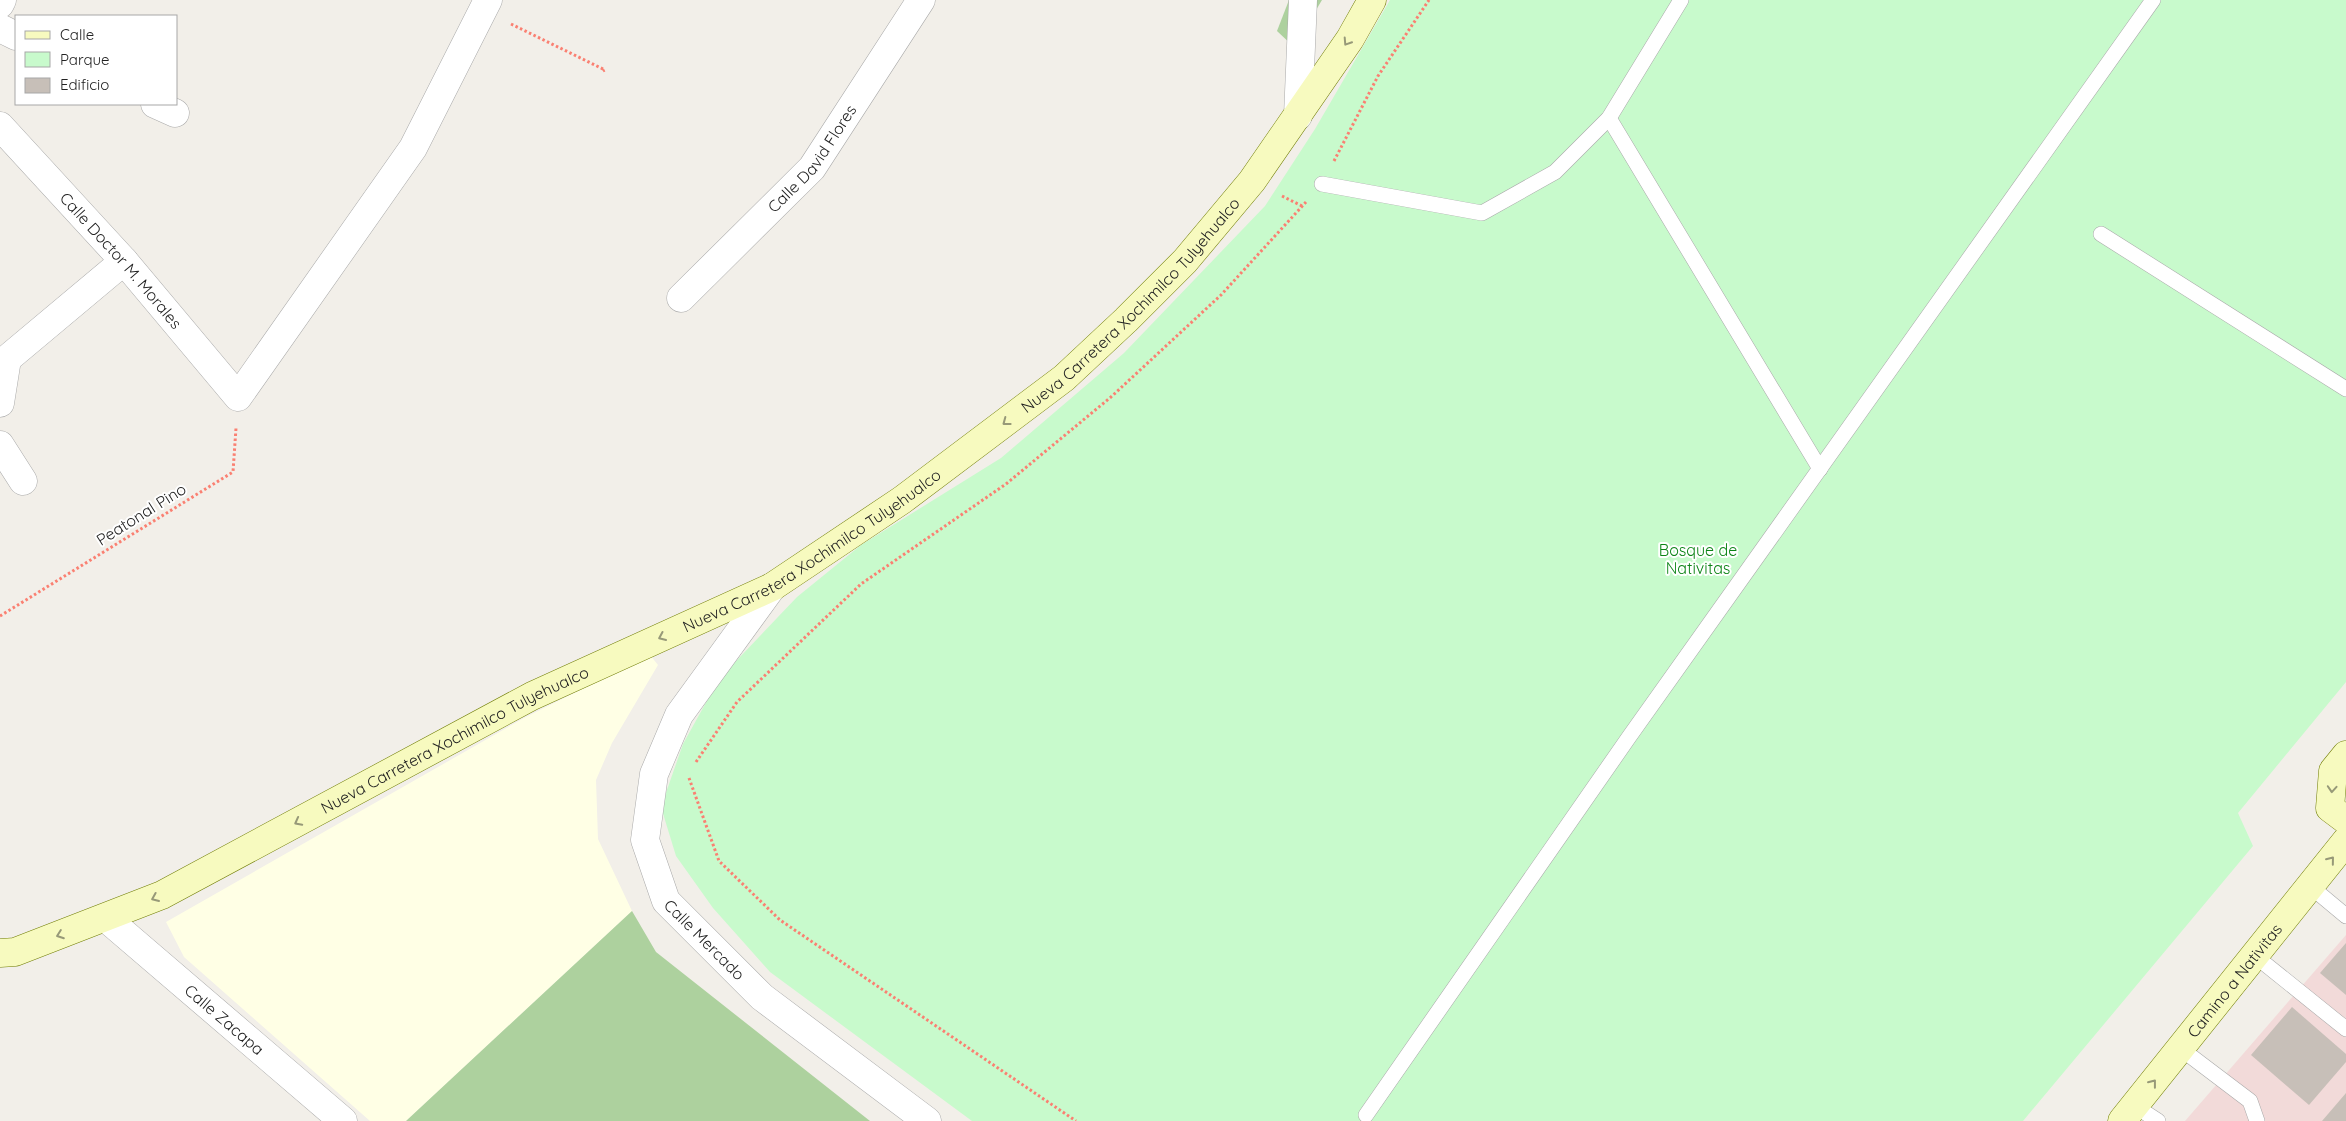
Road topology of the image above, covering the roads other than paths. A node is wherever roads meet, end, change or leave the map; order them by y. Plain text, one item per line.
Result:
1 (2, 0) edge
2 (921, 0) edge
3 (1303, 0) edge
4 (1372, 0) edge
5 (1681, 0) edge
6 (2153, 0) edge
7 (0, 4) edge
8 (486, 5) edge
9 (0, 28) edge
10 (15, 36) edge
11 (1298, 116) junction
12 (1609, 118) junction
13 (0, 126) edge
14 (1322, 184) road end
15 (2101, 234) dead end
16 (124, 261) junction
17 (680, 298) dead end
18 (2346, 389) edge
19 (0, 403) edge
20 (0, 445) edge
21 (1820, 469) junction
22 (23, 481) dead end
23 (772, 588) junction
24 (2346, 755) edge
25 (2346, 820) edge
26 (2346, 841) edge
27 (2310, 886) junction
28 (2346, 916) edge
29 (106, 918) junction
30 (0, 953) edge
31 (2254, 955) junction
32 (2346, 1029) edge
33 (2180, 1048) junction
34 (2128, 1114) edge
35 (1366, 1115) dead end
36 (343, 1121) edge
37 (927, 1121) edge
38 (2158, 1121) edge
39 (2257, 1121) edge

1 - 7 street
2 - 17 street, Calle David Flores
3 - 11 street
4 -> 11 main road, Nueva Carretera Xochimilco Tulyehualco
5 - 12 lane
6 - 21 lane
8 - 16 street, Calle Doctor M. Morales
9 - 10 street
11 -> 23 main road, Nueva Carretera Xochimilco Tulyehualco
12 - 14 lane
12 - 21 lane
13 - 16 street, Calle Doctor M. Morales
15 - 18 lane
16 - 19 street
20 - 22 street
21 - 35 lane
23 -> 29 main road, Nueva Carretera Xochimilco Tulyehualco
23 - 37 street, Calle Mercado
24 -> 25 main road
27 -> 26 main road, Camino a Nativitas
27 - 28 lane
27 - 31 main road, Camino a Nativitas
29 -> 30 main road, Nueva Carretera Xochimilco Tulyehualco
29 - 36 street, Calle Zacapa
31 - 32 lane
31 - 33 main road, Camino a Nativitas
34 -> 33 main road, Camino a Nativitas
33 - 39 lane
34 - 38 lane

